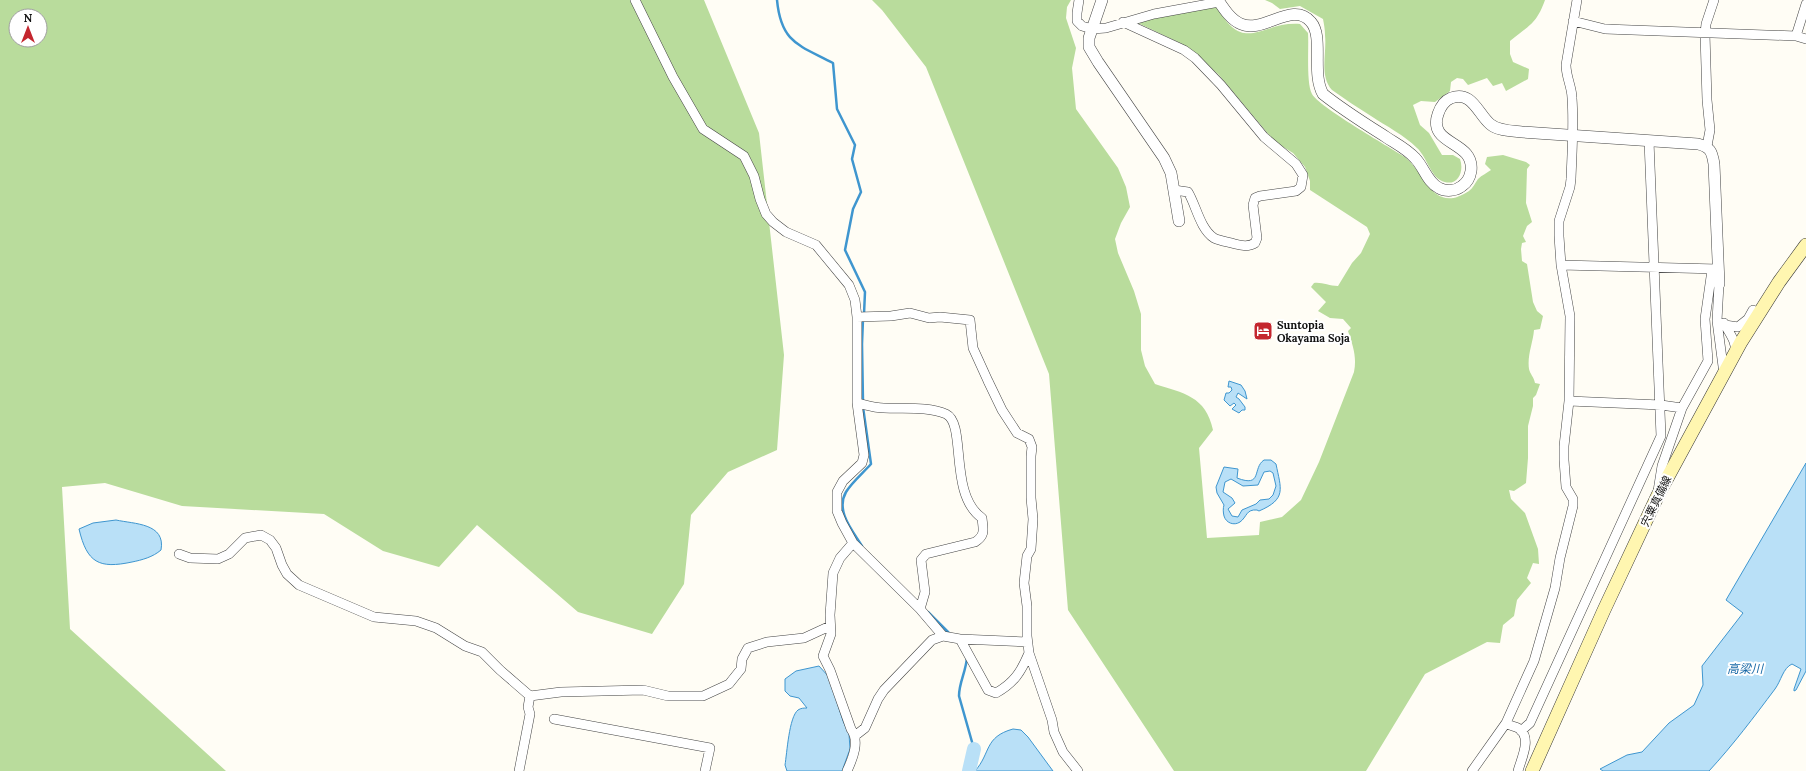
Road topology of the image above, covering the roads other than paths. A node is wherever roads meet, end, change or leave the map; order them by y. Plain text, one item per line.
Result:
1 (635, 0) edge
2 (1079, 0) edge
3 (1102, 0) edge
4 (1577, 0) edge
5 (1714, 0) edge
6 (1218, 1) edge
7 (1806, 4) edge
8 (1573, 21) junction
9 (1123, 22) junction
10 (1092, 29) junction
11 (1705, 34) junction
12 (1796, 36) junction
13 (1806, 39) edge
14 (1573, 136) junction
15 (1649, 141) junction
16 (1707, 146) junction
17 (1174, 190) junction
18 (1178, 221) dead end
19 (1806, 245) edge
20 (1561, 265) junction
21 (1654, 268) junction
22 (1715, 270) junction
23 (1779, 282) junction
24 (1719, 284) junction
25 (857, 317) junction
26 (1725, 325) junction
27 (1718, 333) junction
28 (1737, 347) junction
29 (1724, 374) junction
30 (1569, 401) junction
31 (857, 403) junction
32 (1661, 406) junction
33 (1682, 408) junction
34 (1658, 495) junction
35 (854, 544) junction
36 (179, 554) dead end
37 (921, 605) junction
38 (830, 626) junction
39 (943, 636) junction
40 (960, 639) junction
41 (1027, 642) junction
42 (1029, 653) junction
43 (530, 696) junction
44 (554, 719) dead end
45 (1506, 722) junction
46 (1521, 731) junction
47 (856, 735) junction
48 (519, 771) edge
49 (706, 771) edge
50 (847, 771) edge
51 (1078, 771) edge
52 (1472, 771) edge
53 (1518, 771) edge
54 (1532, 771) edge

1 - 25 street
2 - 10 street
3 - 10 street
4 - 8 street
5 - 11 street
6 - 9 street
6 - 14 street
7 - 12 street
8 - 11 street
8 - 14 street
9 - 10 street
9 - 17 street
10 - 17 street
11 - 12 street
11 - 16 street
12 - 13 street
14 - 15 street
14 - 20 street
15 - 16 street
15 - 21 street
16 - 22 street
17 - 18 street
19 - 23 main road, 宍粟真備線
20 - 21 street
20 - 30 street
21 - 22 street
21 - 32 street
22 - 24 street
22 - 33 street
23 - 26 street
23 - 28 main road, 宍粟真備線
24 - 26 street
24 - 27 street
25 - 31 street
25 - 41 street
26 - 28 street
27 - 28 street
27 - 29 street
28 - 29 main road, 宍粟真備線
29 - 34 main road, 宍粟真備線
30 - 32 street
30 - 45 street
31 - 35 street
31 - 37 street
32 - 33 street
32 - 46 street
33 - 34 street
34 - 54 main road, 宍粟真備線
35 - 37 street
35 - 38 street
36 - 43 street
37 - 39 street
38 - 43 street
38 - 47 street
39 - 40 street
39 - 47 street
40 - 41 street
40 - 42 street
41 - 42 street
42 - 51 street
43 - 48 street
44 - 49 street
45 - 46 street
45 - 52 street
46 - 53 street
47 - 50 street

